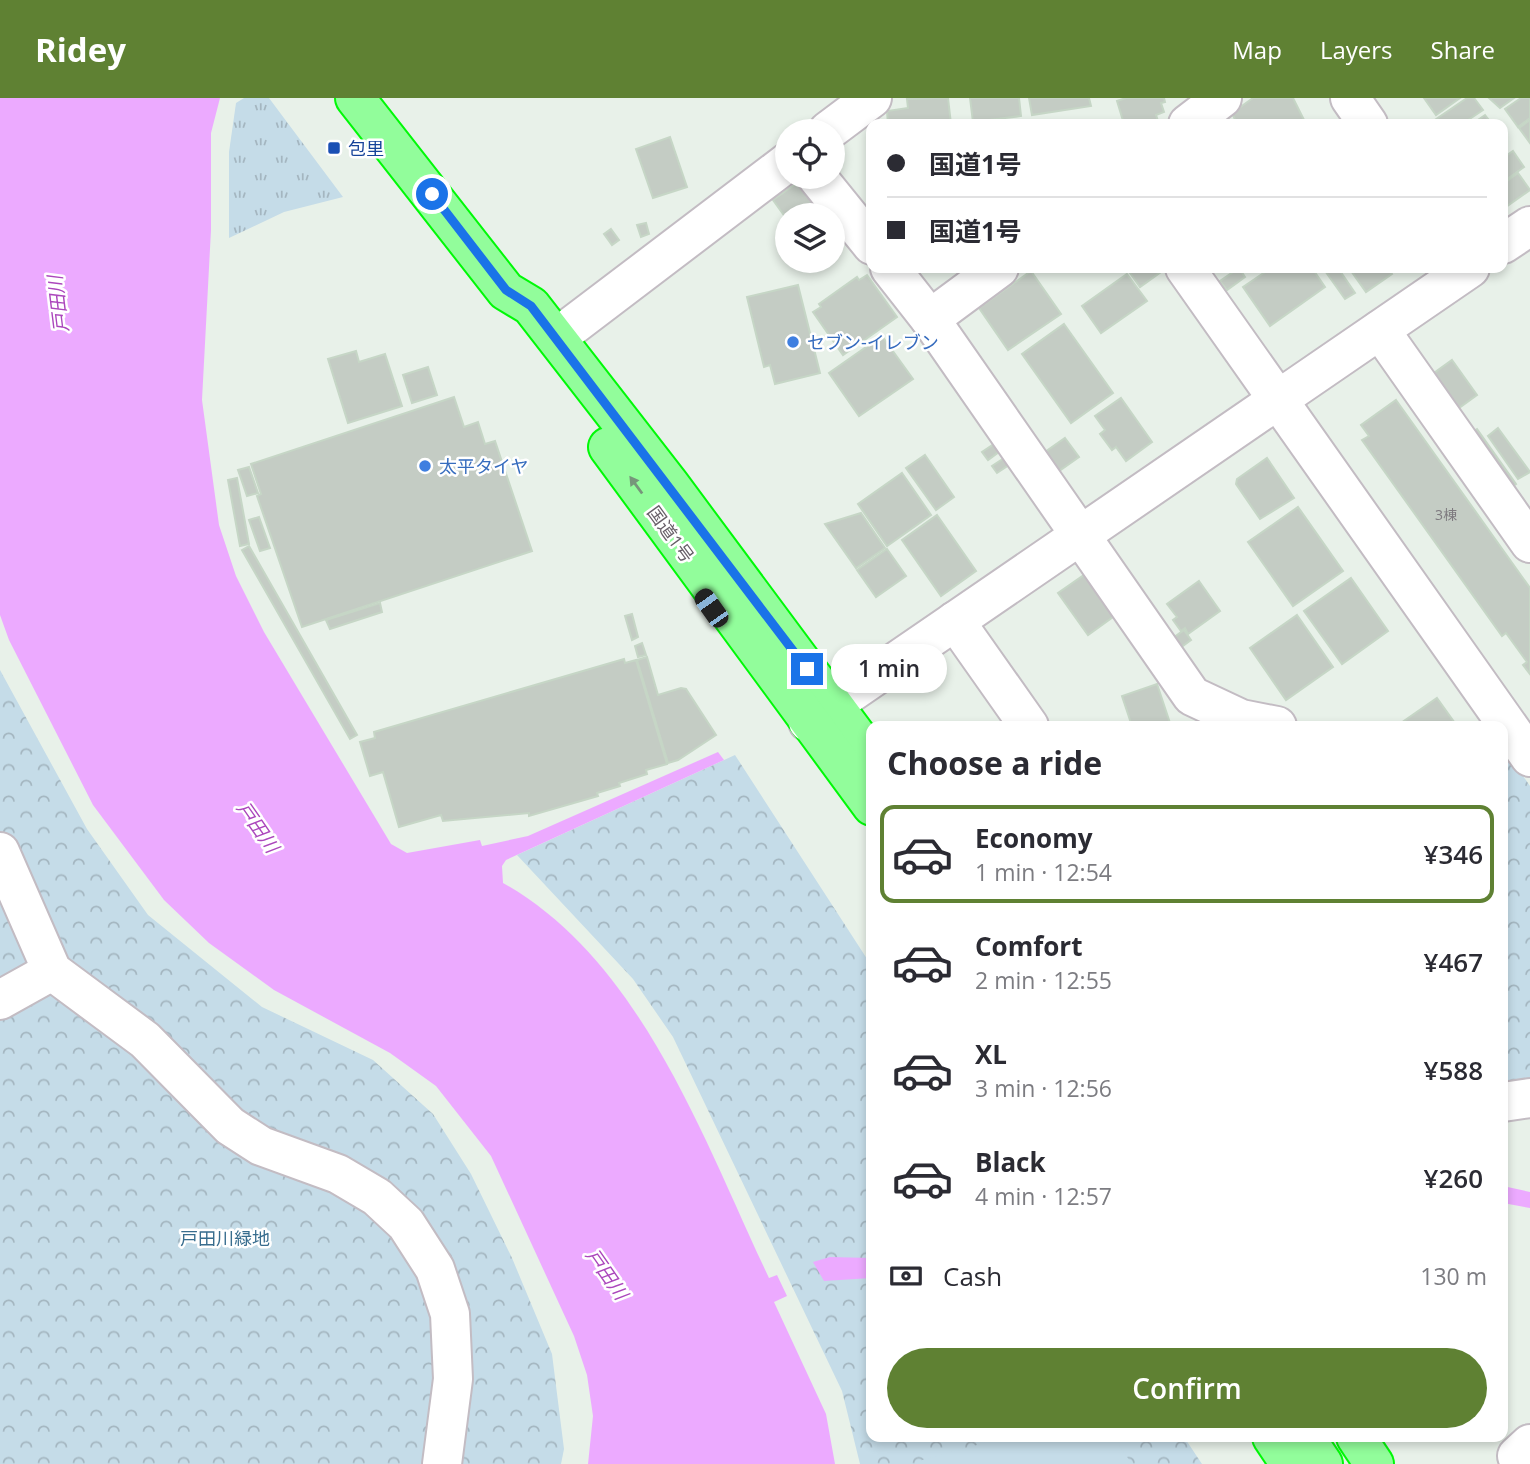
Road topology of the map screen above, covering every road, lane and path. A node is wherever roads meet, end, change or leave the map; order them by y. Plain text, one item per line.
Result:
1 (355, 98) edge
2 (872, 98) edge
3 (1222, 98) edge
4 (1350, 98) edge
5 (1189, 114) edge
6 (828, 119) edge
7 (1365, 119) edge
8 (775, 172) edge
9 (827, 189) edge
10 (1530, 226) edge
11 (866, 238) edge
12 (1508, 241) edge
13 (894, 273) edge
14 (991, 273) edge
15 (1188, 273) edge
16 (1462, 273) edge
17 (506, 290) junction
18 (930, 319) junction
19 (572, 326) dead end
20 (1380, 330) junction
21 (1278, 401) junction
22 (1080, 535) junction
23 (676, 540) junction
24 (1530, 543) edge
25 (955, 621) junction
26 (820, 713) junction
27 (1025, 721) edge
28 (1251, 721) edge
29 (1501, 721) edge
30 (1508, 731) edge
31 (866, 750) edge
32 (1530, 757) edge
33 (866, 795) edge
34 (866, 827) edge
35 (0, 852) edge
36 (52, 971) junction
37 (0, 1000) edge
38 (1530, 1098) edge
39 (1508, 1101) edge
40 (1275, 1442) edge
41 (1308, 1442) edge
42 (1330, 1442) edge
43 (1359, 1442) edge
44 (442, 1464) edge
45 (1290, 1464) edge
46 (1323, 1464) edge
47 (1345, 1464) edge
48 (1374, 1464) edge

1 - 17 highway, 国道1号
2 - 6 street
3 - 5 street
4 - 7 street
8 - 19 street
9 - 11 street
10 - 12 street
13 - 18 street
14 - 18 street
15 - 21 street
16 - 20 street
23 -> 17 highway, 国道1号
17 - 26 highway, 国道1号
18 - 22 street
20 - 21 street
20 - 24 street
21 - 22 street
21 - 29 street
22 - 25 street
22 - 28 street
23 - 26 highway, 国道1号
23 - 34 highway
25 - 26 street
25 - 27 street
26 - 31 highway, 国道1号
26 - 33 highway, 国道1号
30 - 32 street
35 - 36 street
36 - 37 street
36 - 44 street
38 - 39 street
40 - 45 highway
41 - 46 highway
42 - 47 highway
43 - 48 highway

